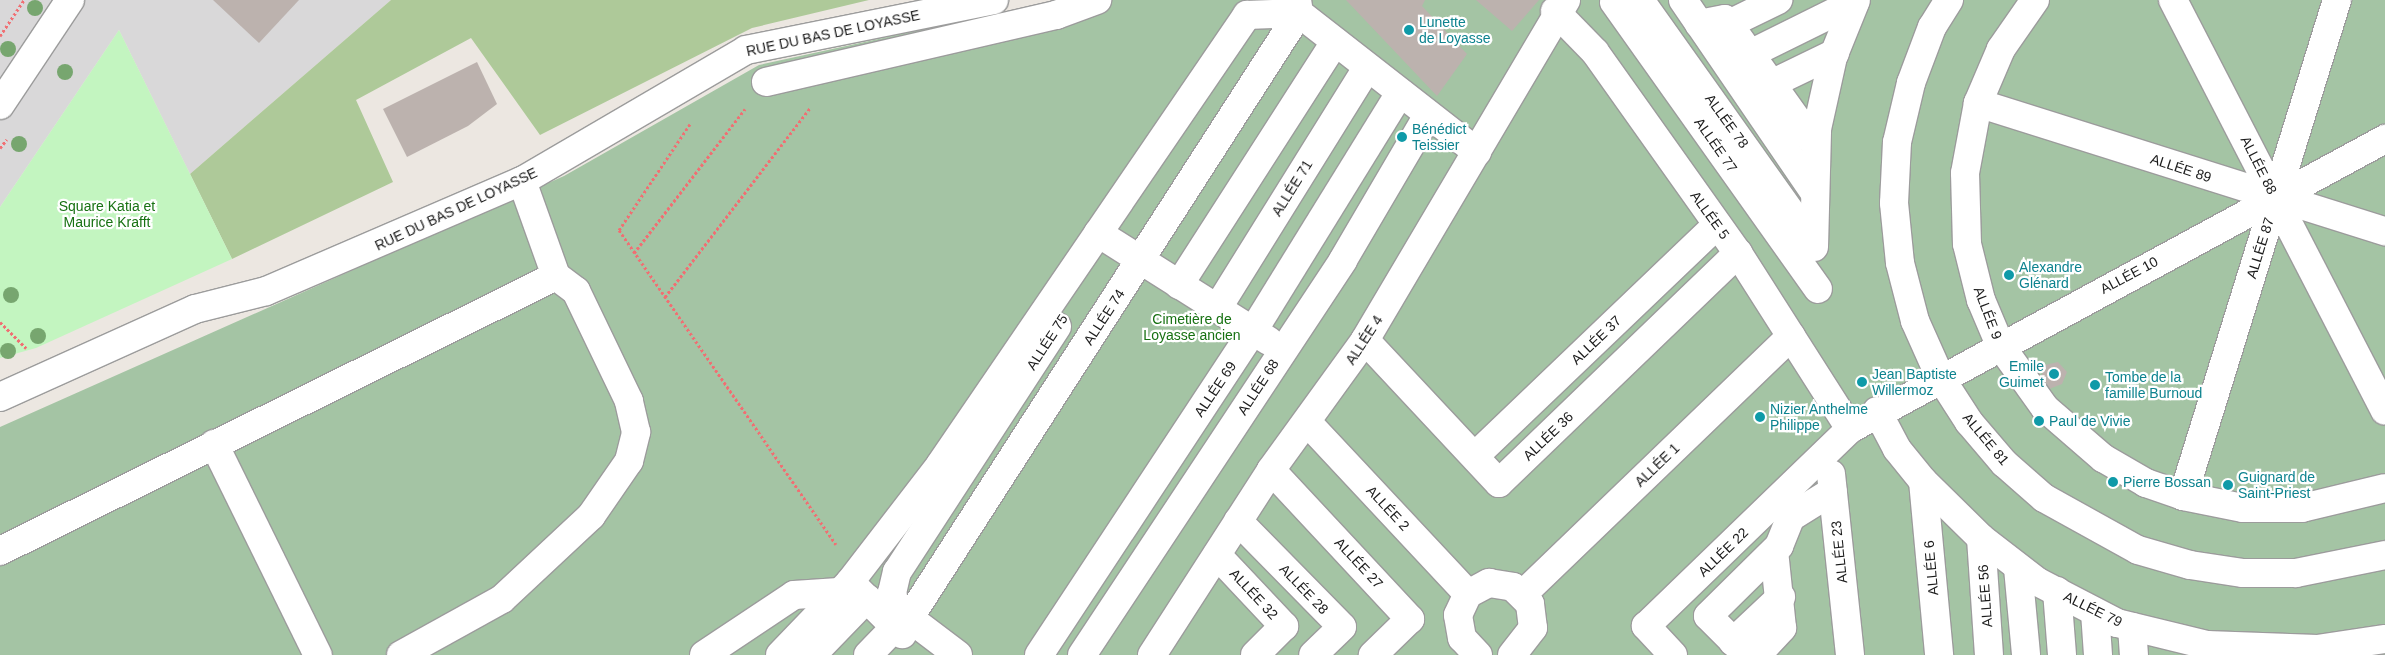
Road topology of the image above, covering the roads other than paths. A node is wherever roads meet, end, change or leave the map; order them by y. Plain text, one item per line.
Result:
1 (70, 0) edge
2 (994, 0) edge
3 (1097, 0) edge
4 (1621, 0) edge
5 (1778, 0) edge
6 (1949, 0) edge
7 (2035, 0) edge
8 (2173, 0) edge
9 (2337, 0) edge
10 (1855, 1) edge
11 (1561, 6) edge
12 (1298, 7) edge
13 (1691, 7) edge
14 (1729, 24) junction
15 (1335, 42) junction
16 (1750, 54) junction
17 (1835, 54) junction
18 (1368, 68) junction
19 (766, 82) road end
20 (1771, 84) junction
21 (1400, 93) junction
22 (1978, 103) junction
23 (0, 105) edge
24 (1428, 115) junction
25 (2385, 139) edge
26 (1816, 146) junction
27 (1477, 152) junction
28 (522, 181) junction
29 (1814, 192) junction
30 (2275, 197) junction
31 (1717, 225) junction
32 (2385, 231) edge
33 (1105, 238) junction
34 (1813, 243) junction
35 (1738, 253) junction
36 (1140, 260) junction
37 (556, 276) junction
38 (1179, 285) junction
39 (1217, 309) junction
40 (1253, 331) junction
41 (1791, 336) junction
42 (1365, 340) junction
43 (2000, 344) junction
44 (1282, 350) junction
45 (1940, 377) junction
46 (0, 397) edge
47 (2385, 410) edge
48 (1877, 411) junction
49 (1308, 423) junction
50 (1850, 430) junction
51 (214, 444) junction
52 (1829, 450) junction
53 (1474, 456) junction
54 (1271, 470) junction
55 (1922, 481) junction
56 (2385, 488) edge
57 (1833, 490) junction
58 (2183, 496) junction
59 (1238, 521) junction
60 (1981, 538) junction
61 (0, 551) edge
62 (1774, 551) junction
63 (1217, 555) junction
64 (2385, 555) edge
65 (2018, 568) junction
66 (853, 586) junction
67 (2057, 591) junction
68 (1468, 594) junction
69 (1523, 594) junction
70 (1781, 597) junction
71 (2095, 612) junction
72 (901, 624) junction
73 (2132, 627) junction
74 (2385, 639) edge
75 (2171, 647) edge
76 (1740, 648) edge
77 (2208, 650) edge
78 (2353, 650) edge
79 (2243, 651) edge
80 (2280, 652) edge
81 (2317, 652) edge
82 (1469, 653) edge
83 (1519, 653) edge
84 (318, 655) edge
85 (401, 655) edge
86 (704, 655) edge
87 (780, 655) edge
88 (812, 655) edge
89 (868, 655) edge
90 (928, 655) edge
91 (958, 655) edge
92 (1039, 655) edge
93 (1082, 655) edge
94 (1152, 655) edge
95 (1255, 655) edge
96 (1313, 655) edge
97 (1373, 655) edge
98 (1673, 655) edge
99 (1757, 655) edge
100 (1850, 655) edge
101 (1939, 655) edge
102 (1989, 655) edge
103 (2026, 655) edge
104 (2062, 655) edge
105 (2098, 655) edge
106 (2134, 655) edge

1 - 23 street
2 - 28 street, RUE DU BAS DE LOYASSE
3 - 19 street
4 - 34 street, ALLÉE 78
4 - 34 street, ALLÉE 77
5 - 14 street
6 - 45 street, ALLÉE 81
7 - 22 street, ALLÉE 9
8 - 30 street, ALLÉE 88
9 - 30 street, ALLÉE 87
10 - 16 street
10 - 17 street
11 - 27 street, ALLÉE 4
11 - 31 street, ALLÉE 5
12 - 15 street
12 - 33 street
12 - 36 street, ALLÉE 74
13 - 14 street
13 - 29 street
14 - 16 street
15 - 18 street
15 - 38 street
16 - 20 street
17 - 20 street
17 - 26 street
18 - 21 street
18 - 39 street, ALLÉE 71
20 - 26 street
21 - 24 street
21 - 40 street, ALLÉE 69
22 - 30 street, ALLÉE 89
22 - 43 street, ALLÉE 9
24 - 27 street
24 - 44 street, ALLÉE 68
25 - 30 street, ALLÉE 10
26 - 29 street
27 - 42 street, ALLÉE 4
28 - 37 street
28 - 46 street, RUE DU BAS DE LOYASSE
29 - 34 street
30 - 32 street, ALLÉE 89
30 - 43 street, ALLÉE 10
30 - 47 street, ALLÉE 88
30 - 58 street, ALLÉE 87
31 - 35 street, ALLÉE 5
31 - 53 street, ALLÉE 37
33 - 36 street
33 - 66 street
33 - 72 street, ALLÉE 75
35 - 41 street, ALLÉE 5
35 - 53 street, ALLÉE 36
36 - 38 street
36 - 72 street, ALLÉE 74
37 - 51 street
37 - 85 street
38 - 39 street
39 - 40 street
40 - 44 street
40 - 92 street, ALLÉE 69
41 - 50 street, ALLÉE 5
41 - 69 street, ALLÉE 1
42 - 49 street, ALLÉE 4
42 - 53 street, ALLÉE 36
43 - 45 street, ALLÉE 10
43 - 58 street, ALLÉE 9
44 - 93 street, ALLÉE 68
45 - 48 street, ALLÉE 10
45 - 64 street, ALLÉE 81
48 - 50 street, ALLÉE 10
48 - 55 street, ALLÉE 79
49 - 54 street, ALLÉE 4
49 - 68 street, ALLÉE 2
50 - 52 street, ALLÉE 10
51 - 61 street
51 - 84 street
52 - 57 street, ALLÉE 23
52 - 98 street, ALLÉE 22
54 - 59 street, ALLÉE 4
54 - 97 street, ALLÉE 27
55 - 60 street, ALLÉE 79
55 - 101 street, ALLÉE 6
56 - 58 street, ALLÉE 9
57 - 62 street
57 - 100 street, ALLÉE 23
59 - 63 street, ALLÉE 4
59 - 96 street, ALLÉE 28
60 - 65 street, ALLÉE 79
60 - 102 street, ALLÉE 56
62 - 70 street
62 - 76 street
63 - 94 street, ALLÉE 4
63 - 95 street, ALLÉE 32
65 - 67 street, ALLÉE 79
65 - 103 street
66 - 72 street
66 - 86 street
66 - 87 street
66 - 88 street
67 - 71 street, ALLÉE 79
67 - 104 street
68 - 69 street
68 - 82 street
69 - 83 street
70 - 76 street
70 - 99 street
71 - 73 street, ALLÉE 79
71 - 105 street
72 - 89 street, ALLÉE 74
72 - 90 street
72 - 91 street, ALLÉE 75
73 - 75 street, ALLÉE 79
73 - 106 street
74 - 78 street, ALLÉE 79
75 - 77 street, ALLÉE 79
77 - 79 street, ALLÉE 79
78 - 81 street, ALLÉE 79
79 - 80 street, ALLÉE 79
80 - 81 street, ALLÉE 79

